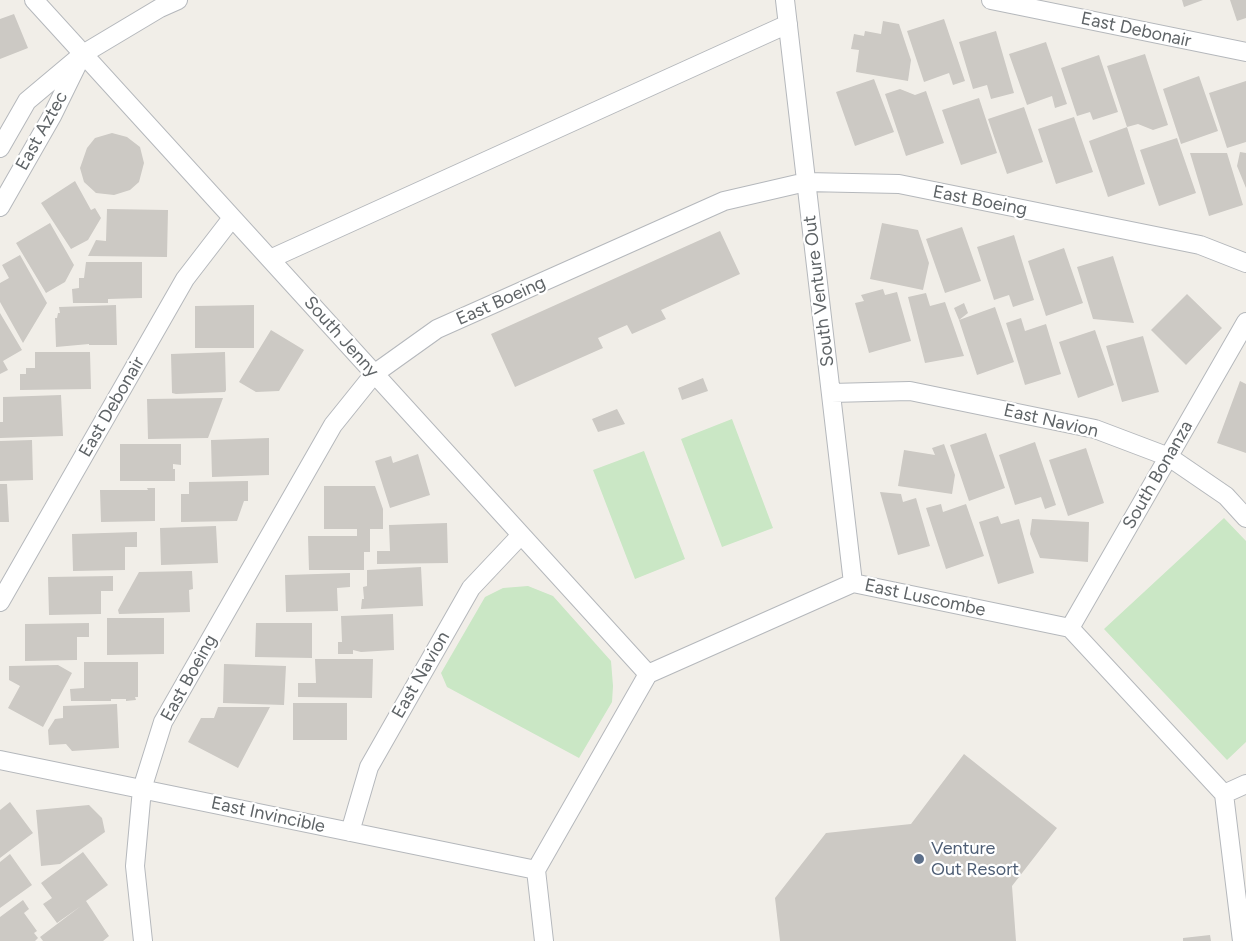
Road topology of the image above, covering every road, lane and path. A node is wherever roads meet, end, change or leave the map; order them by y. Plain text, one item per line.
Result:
1 (33, 0) edge
2 (178, 0) edge
3 (785, 0) edge
4 (991, 0) edge
5 (788, 24) junction
6 (1246, 52) edge
7 (83, 54) junction
8 (0, 148) edge
9 (806, 182) junction
10 (0, 207) edge
11 (232, 218) junction
12 (270, 259) junction
13 (1246, 263) edge
14 (1246, 322) edge
15 (375, 374) junction
16 (831, 393) junction
17 (1169, 457) junction
18 (1246, 518) edge
19 (521, 535) junction
20 (853, 583) junction
21 (0, 602) edge
22 (1070, 628) junction
23 (648, 674) junction
24 (0, 759) edge
25 (1246, 784) edge
26 (142, 789) junction
27 (1224, 794) junction
28 (350, 832) junction
29 (536, 870) junction
30 (143, 941) edge
31 (544, 941) edge
32 (1242, 941) edge

1 - 7 lane, South Jenny
2 - 7 lane, East Aztec
3 - 5 lane, South Venture Out
4 - 6 lane, East Debonair
5 - 9 lane, South Venture Out
5 - 12 lane
7 - 8 lane, East Aztec
7 - 10 lane, East Aztec
7 - 11 lane, South Jenny
9 - 13 lane, East Boeing
9 - 15 lane, East Boeing
9 - 16 lane, South Venture Out
11 - 12 lane, South Jenny
11 - 21 lane, East Debonair
12 - 15 lane, South Jenny
14 - 17 lane, South Bonanza
15 - 19 lane, South Jenny
15 - 26 lane, East Boeing
16 - 17 lane, East Navion
16 - 20 lane, South Venture Out
17 - 18 lane, East Navion
17 - 22 lane, South Bonanza
19 - 23 lane, South Jenny
19 - 28 lane, East Navion
20 - 22 lane, East Luscombe
20 - 23 lane, East Luscombe
22 - 27 lane
23 - 29 lane
24 - 26 lane, East Invincible
25 - 27 lane
26 - 28 lane, East Invincible
26 - 30 lane, East Boeing
27 - 32 lane
28 - 29 lane, East Invincible
29 - 31 lane

